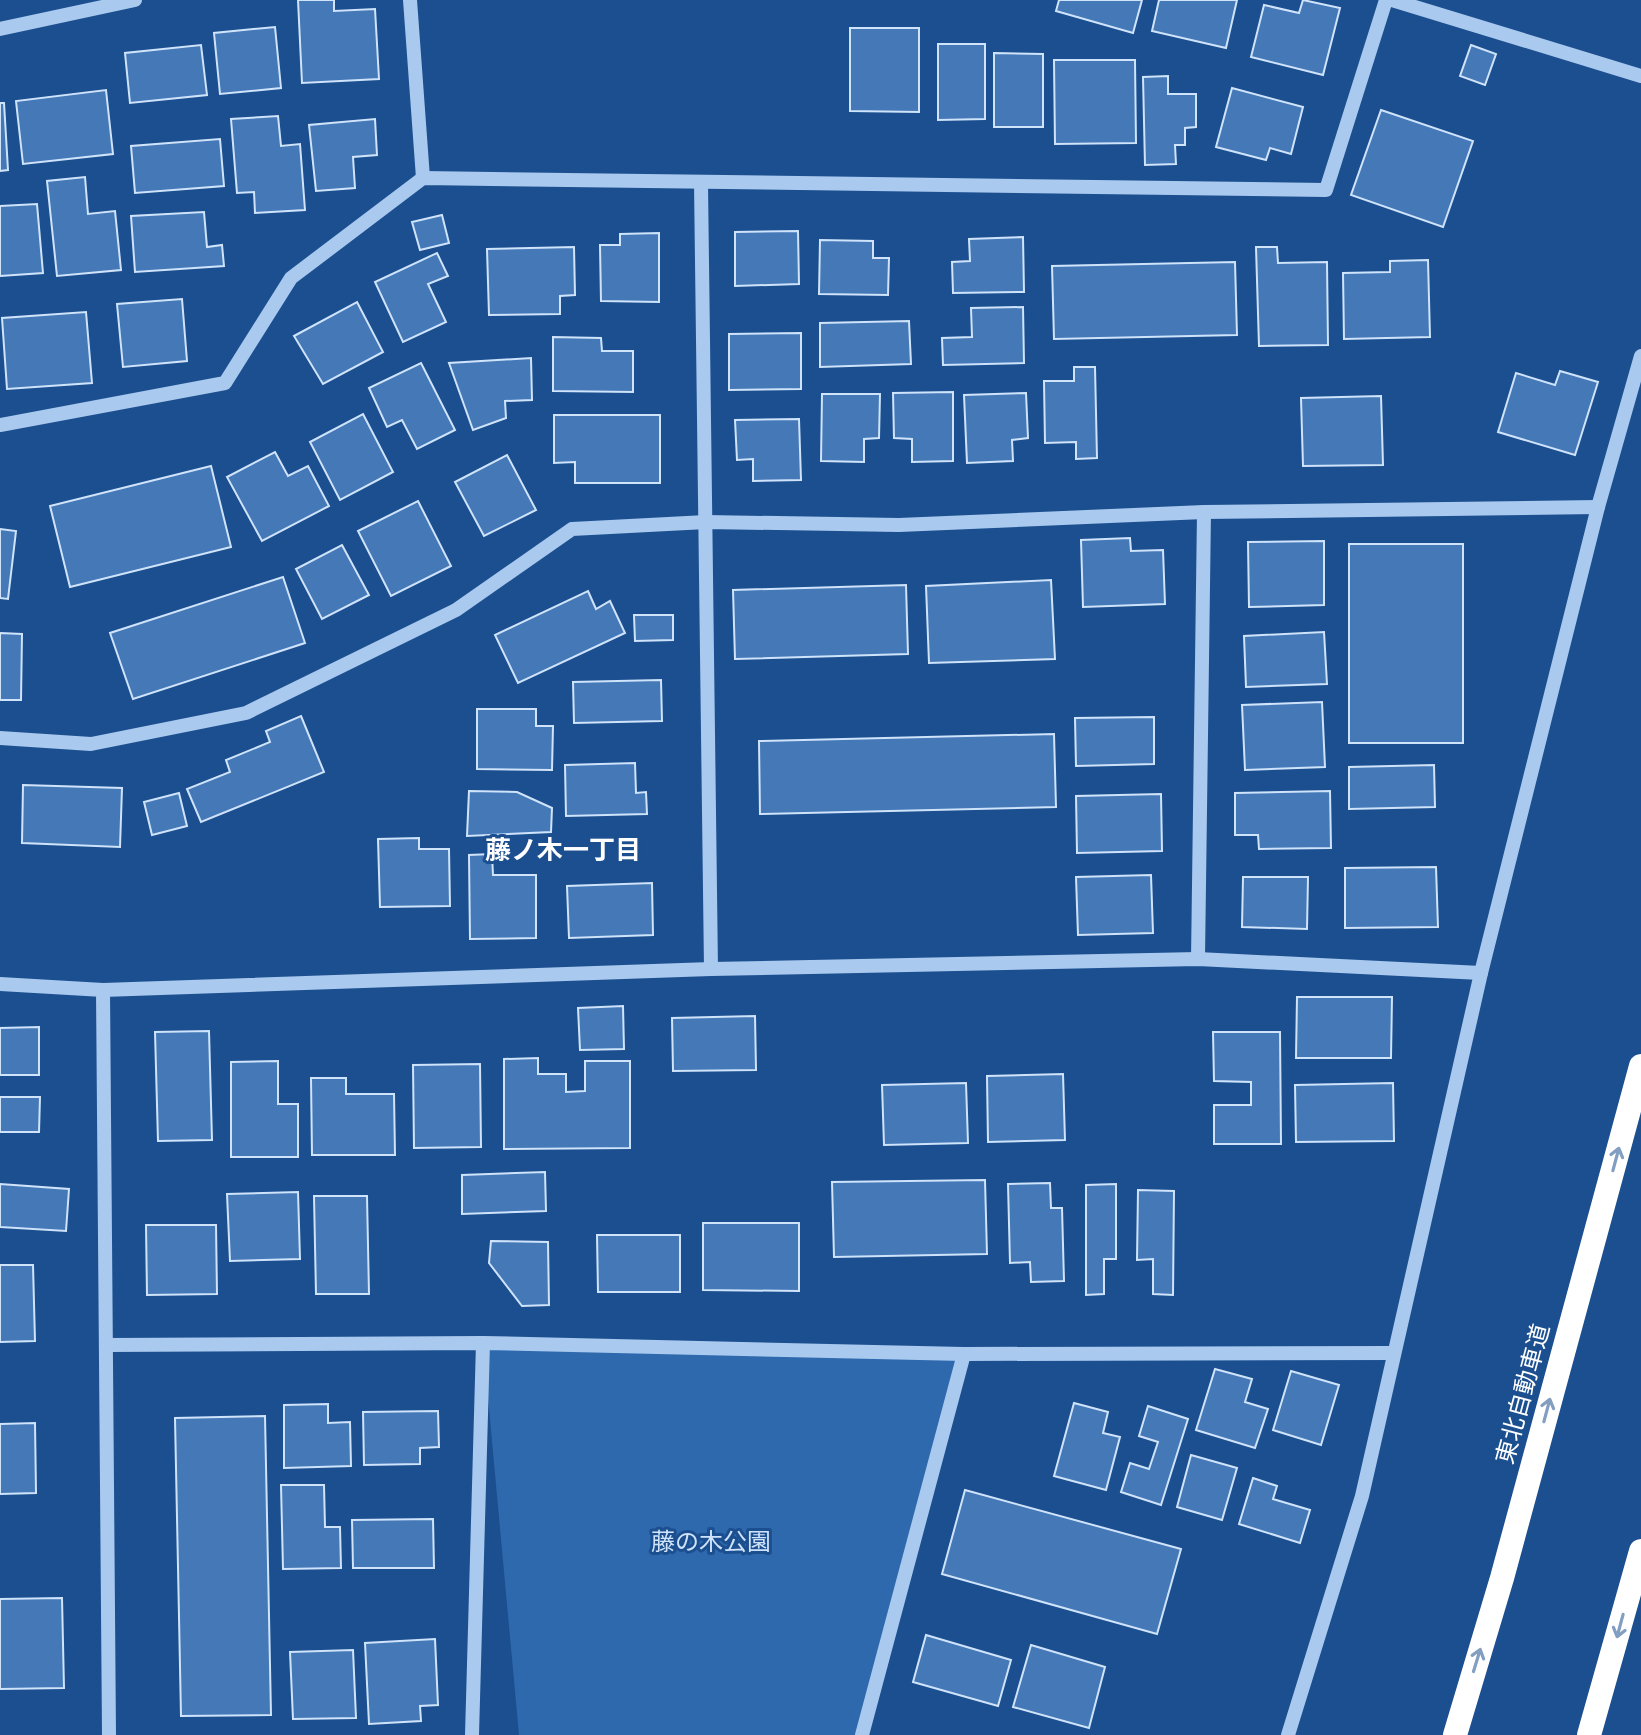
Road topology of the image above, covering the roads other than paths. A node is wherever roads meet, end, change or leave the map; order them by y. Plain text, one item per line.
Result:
1 (135, 0) edge
2 (410, 0) edge
3 (1386, 0) edge
4 (1392, 0) edge
5 (0, 29) edge
6 (1641, 76) edge
7 (423, 178) junction
8 (701, 183) junction
9 (1641, 356) edge
10 (0, 425) edge
11 (1598, 507) junction
12 (1204, 512) junction
13 (706, 522) junction
14 (0, 738) edge
15 (1198, 959) junction
16 (711, 969) junction
17 (1481, 973) junction
18 (0, 984) edge
19 (103, 990) junction
20 (1641, 1066) edge
21 (483, 1343) junction
22 (108, 1345) junction
23 (1394, 1353) junction
24 (964, 1354) junction
25 (1641, 1551) edge
26 (109, 1735) edge
27 (472, 1735) edge
28 (862, 1735) edge
29 (1288, 1735) edge
30 (1455, 1735) edge
31 (1589, 1735) edge

1 - 5 street
2 - 7 street
3 - 8 street
4 - 6 street
7 - 8 street
7 - 10 street
8 - 13 street
9 - 11 street
11 - 12 street
11 - 17 street
12 - 13 street
12 - 15 street
13 - 14 street
13 - 16 street
15 - 16 street
15 - 17 street
16 - 19 street
17 - 23 street
18 - 19 street
19 - 22 street
30 -> 20 highway, 東北自動車道
21 - 22 street
21 - 24 street
21 - 27 street
22 - 26 street
23 - 24 street
23 - 29 street
24 - 28 street
25 -> 31 highway

